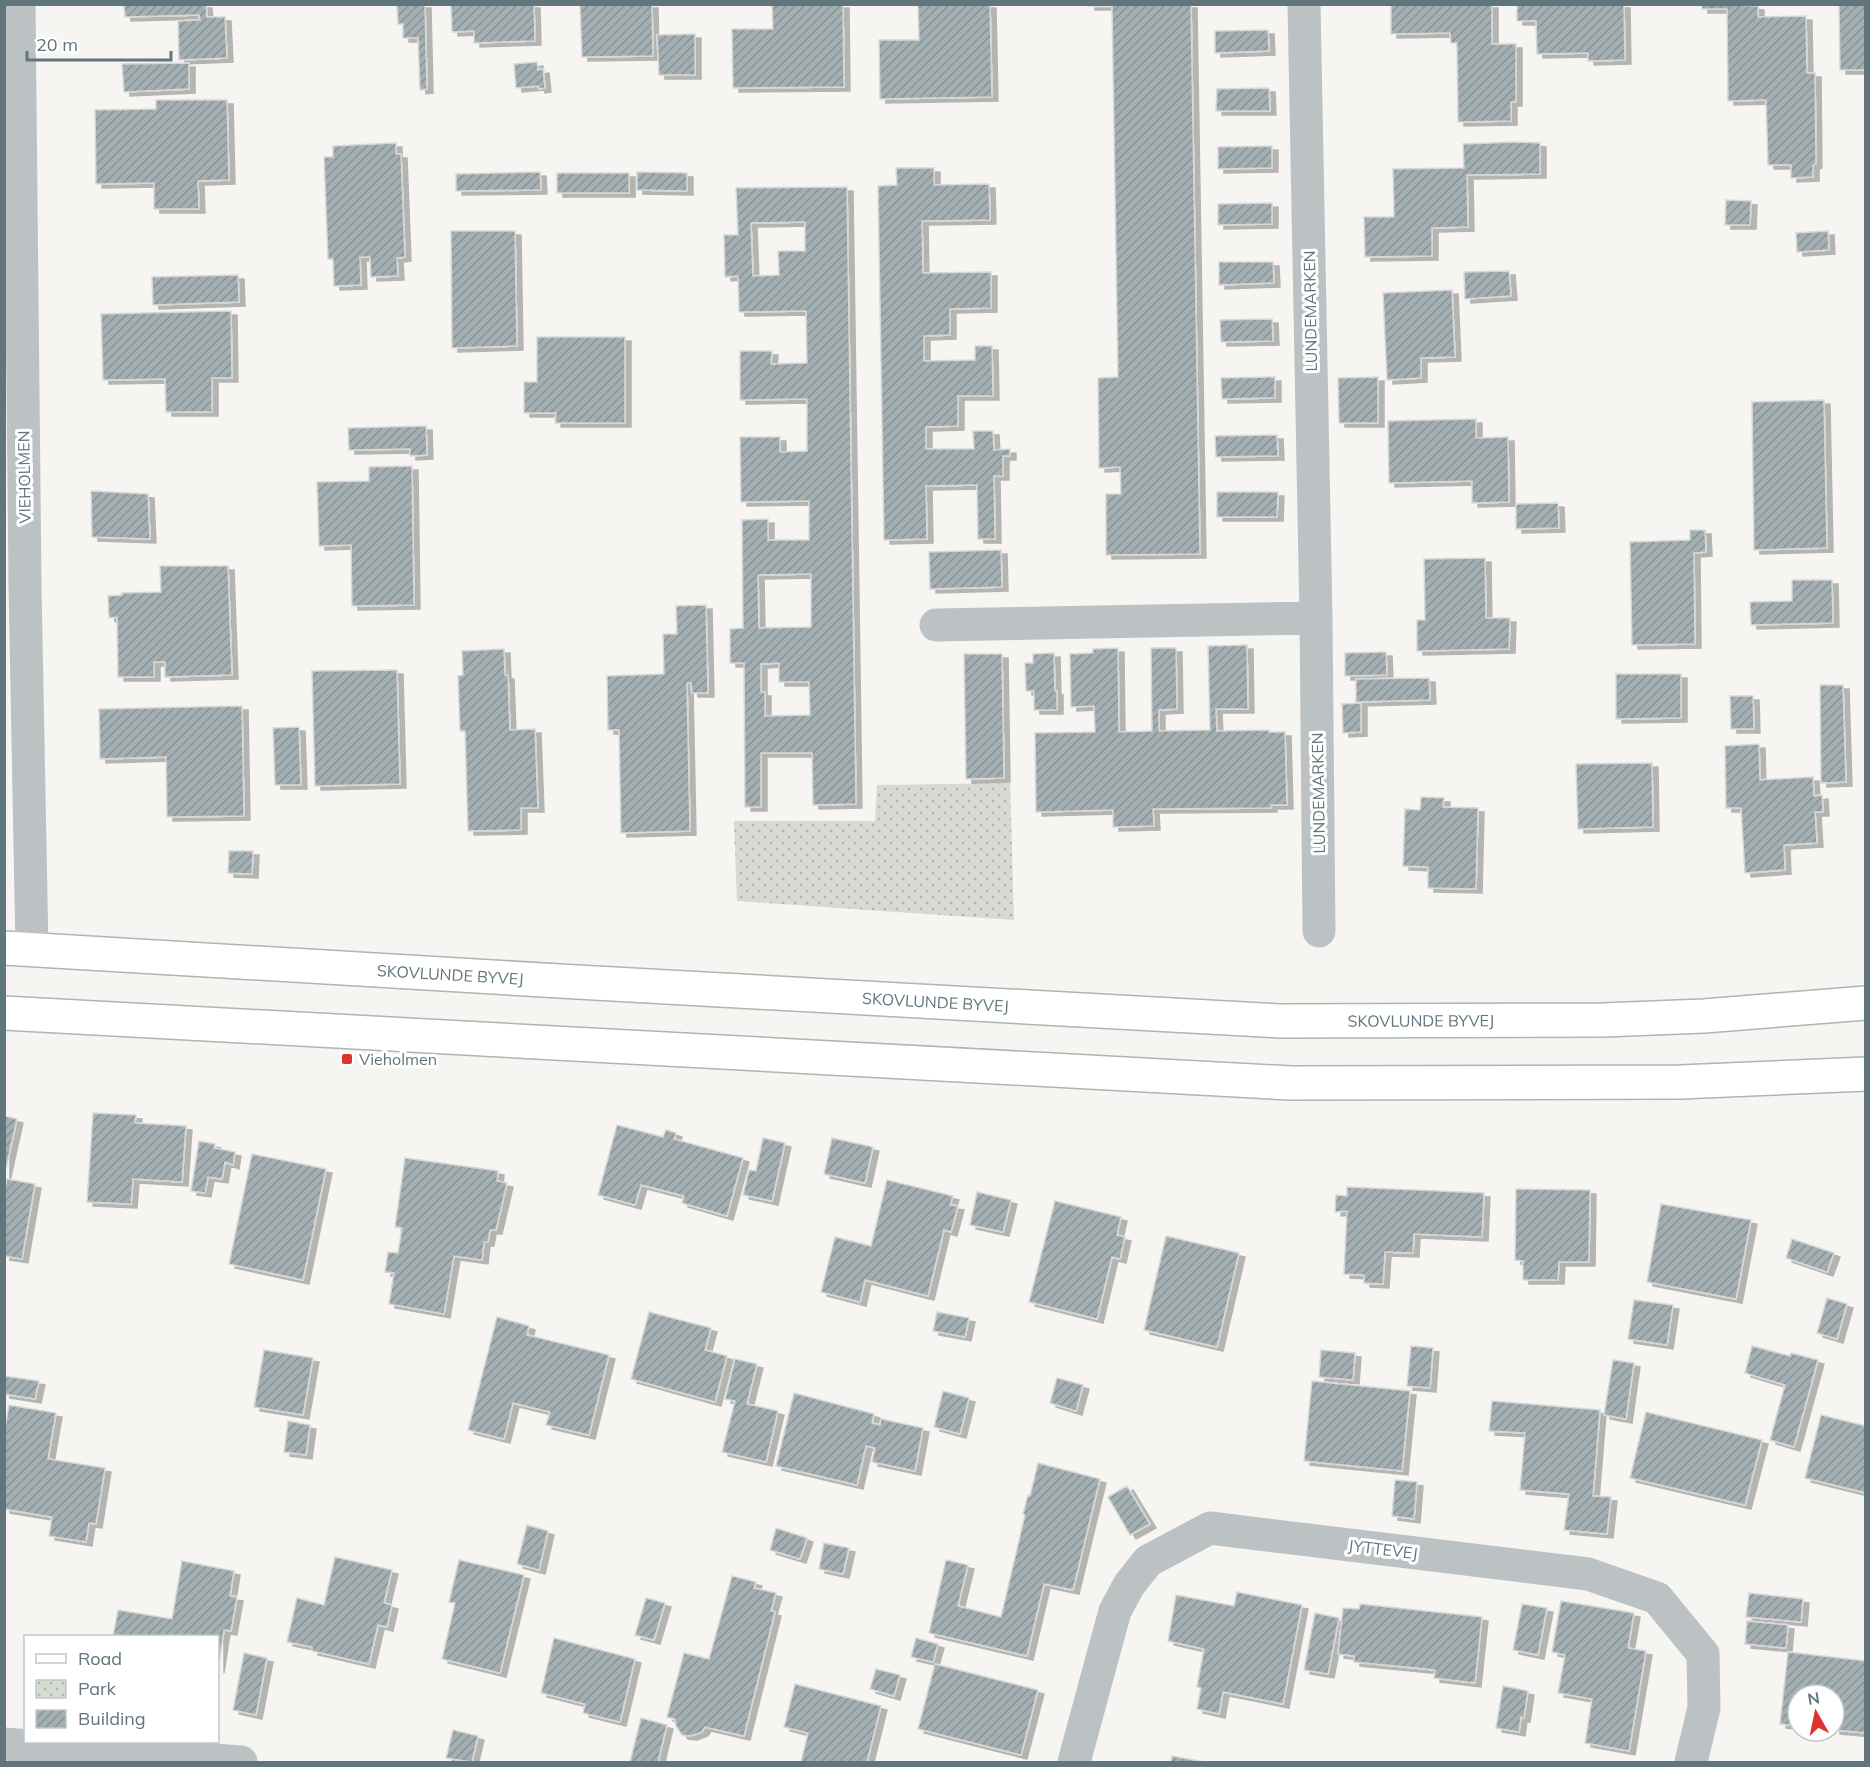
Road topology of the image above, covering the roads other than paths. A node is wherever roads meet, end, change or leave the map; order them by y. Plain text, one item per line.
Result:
1 (19, 4) edge
2 (1304, 4) edge
3 (1316, 618) junction
4 (936, 625) dead end
5 (1319, 931) dead end
6 (18, 948) edge
7 (1866, 1003) edge
8 (4, 1013) edge
9 (1866, 1074) edge
10 (4, 1744) edge
11 (241, 1762) edge
12 (1074, 1762) edge
13 (1691, 1762) edge

1 - 6 street, VIEHOLMEN
2 - 3 street, LUNDEMARKEN
3 - 4 street
3 - 5 street, LUNDEMARKEN
6 - 7 main road, SKOVLUNDE BYVEJ
8 - 9 main road
10 - 11 street
12 - 13 street, JYTTEVEJ

